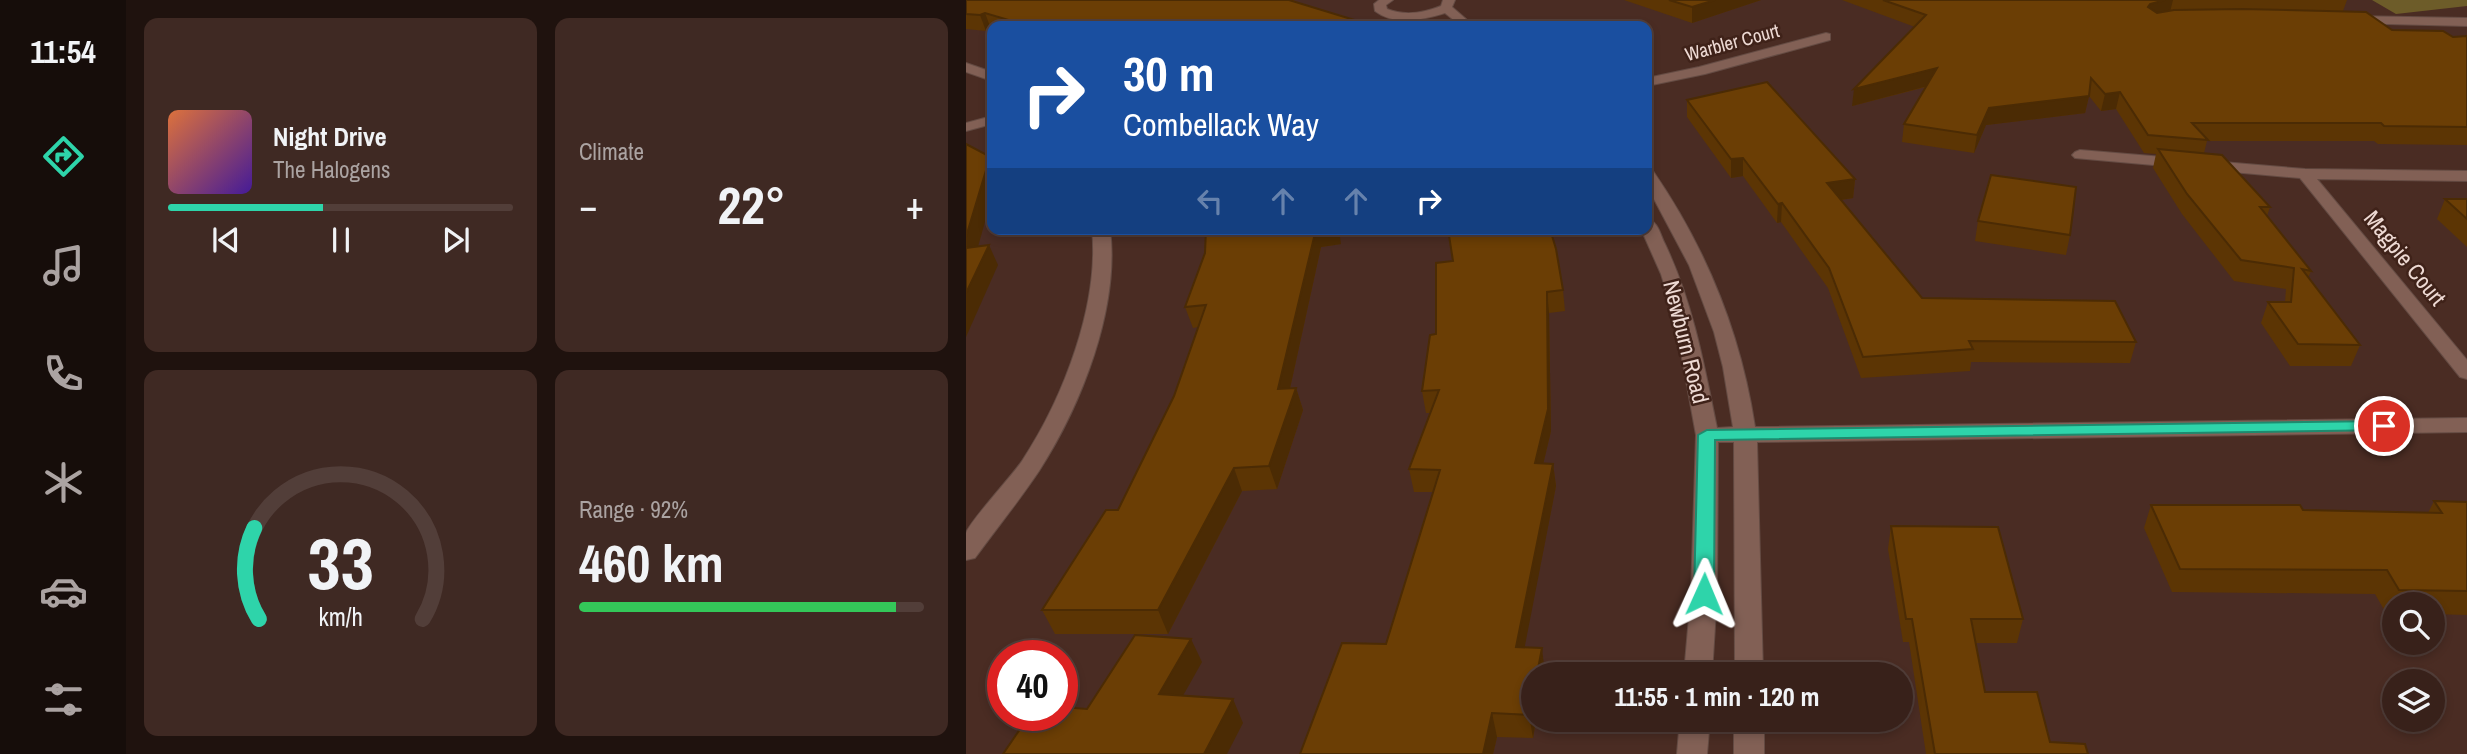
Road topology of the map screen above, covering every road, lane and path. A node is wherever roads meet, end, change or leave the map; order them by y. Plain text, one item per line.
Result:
1 (1365, 0) edge
2 (1383, 3) edge
3 (1451, 3) edge
4 (1405, 16) junction
5 (2332, 19) edge
6 (1418, 21) edge
7 (1464, 21) edge
8 (2467, 22) edge
9 (1826, 37) dead end
10 (966, 67) edge
11 (987, 75) edge
12 (1652, 81) edge
13 (987, 121) edge
14 (966, 127) edge
15 (2080, 155) dead end
16 (2305, 174) junction
17 (2467, 176) edge
18 (1652, 183) edge
19 (1103, 235) edge
20 (1652, 235) edge
21 (2467, 373) edge
22 (2467, 425) edge
23 (1745, 434) junction
24 (1707, 435) junction
25 (966, 551) edge
26 (1699, 662) edge
27 (1749, 662) edge
28 (1694, 732) edge
29 (1749, 732) edge
30 (1692, 754) edge
31 (1749, 754) edge

1 - 2 street
2 - 4 street
3 - 4 street
3 - 7 street
4 - 6 street
5 - 8 street
9 - 12 street, Warbler Court
10 - 11 street
13 - 14 street
15 - 16 street, Magpie Court
16 - 17 street, Magpie Court
16 - 21 street, Magpie Court
18 - 23 street, Newburn Road
19 - 25 street
20 - 24 street, Newburn Road
22 - 23 street
23 - 24 street
23 - 27 street, Newburn Road
24 - 26 street, Newburn Road
28 - 30 street
29 - 31 street

